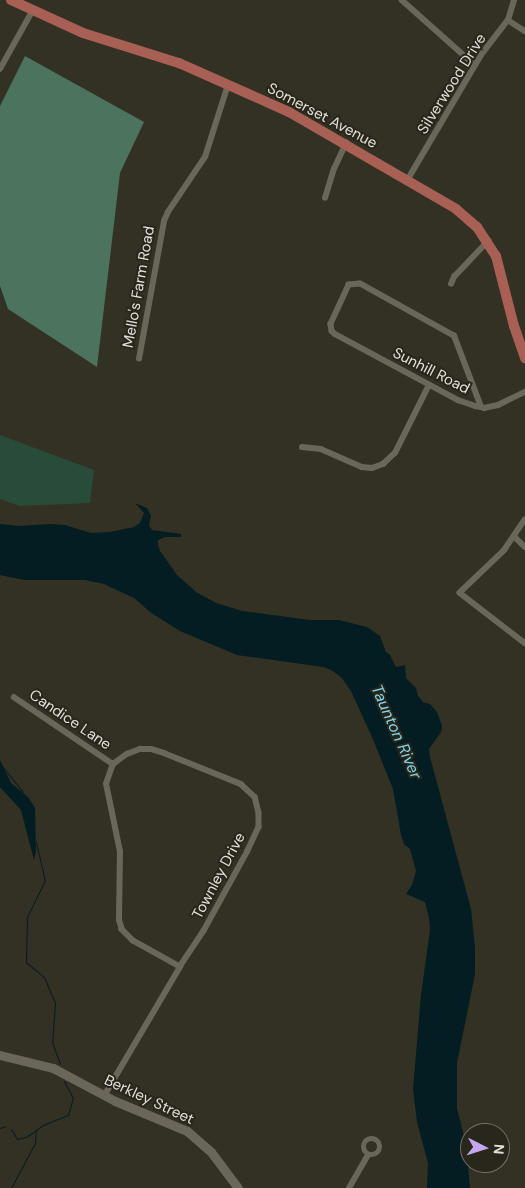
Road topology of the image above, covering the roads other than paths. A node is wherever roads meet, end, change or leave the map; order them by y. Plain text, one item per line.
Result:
1 (11, 0) edge
2 (402, 0) edge
3 (514, 0) edge
4 (33, 10) junction
5 (508, 20) junction
6 (525, 31) edge
7 (475, 65) junction
8 (0, 69) edge
9 (228, 85) junction
10 (346, 143) junction
11 (408, 180) junction
12 (326, 198) dead end
13 (488, 241) junction
14 (451, 284) dead end
15 (525, 358) edge
16 (139, 359) dead end
17 (429, 384) junction
18 (525, 392) edge
19 (481, 407) junction
20 (302, 447) dead end
21 (525, 520) edge
22 (515, 537) junction
23 (525, 547) edge
24 (525, 643) edge
25 (14, 697) dead end
26 (113, 764) junction
27 (180, 967) junction
28 (0, 1055) edge
29 (104, 1096) junction
30 (368, 1155) dead end
31 (238, 1188) edge
32 (349, 1188) edge

1 - 4 main road, Somerset Avenue
2 - 7 street
3 - 5 street, Silverwood Drive
4 - 8 street
4 - 9 main road, Somerset Avenue
5 - 6 street
5 - 7 street, Silverwood Drive
7 - 11 street, Silverwood Drive
9 - 10 main road, Somerset Avenue
9 - 16 street, Mello's Farm Road
10 - 11 main road, Somerset Avenue
10 - 12 street
11 - 13 main road, Somerset Avenue
13 - 14 street
13 - 15 main road, Somerset Avenue
17 - 19 street, Sunhill Road
17 - 19 street, Sunhill Road
17 - 20 street
18 - 19 street, Sunhill Road
21 - 22 street
22 - 23 street
22 - 24 street
25 - 26 street, Candice Lane
26 - 27 street
26 - 27 street, Townley Drive
27 - 29 street, Townley Drive
28 - 29 main road, Berkley Street
29 - 31 main road, Berkley Street
30 - 32 street

